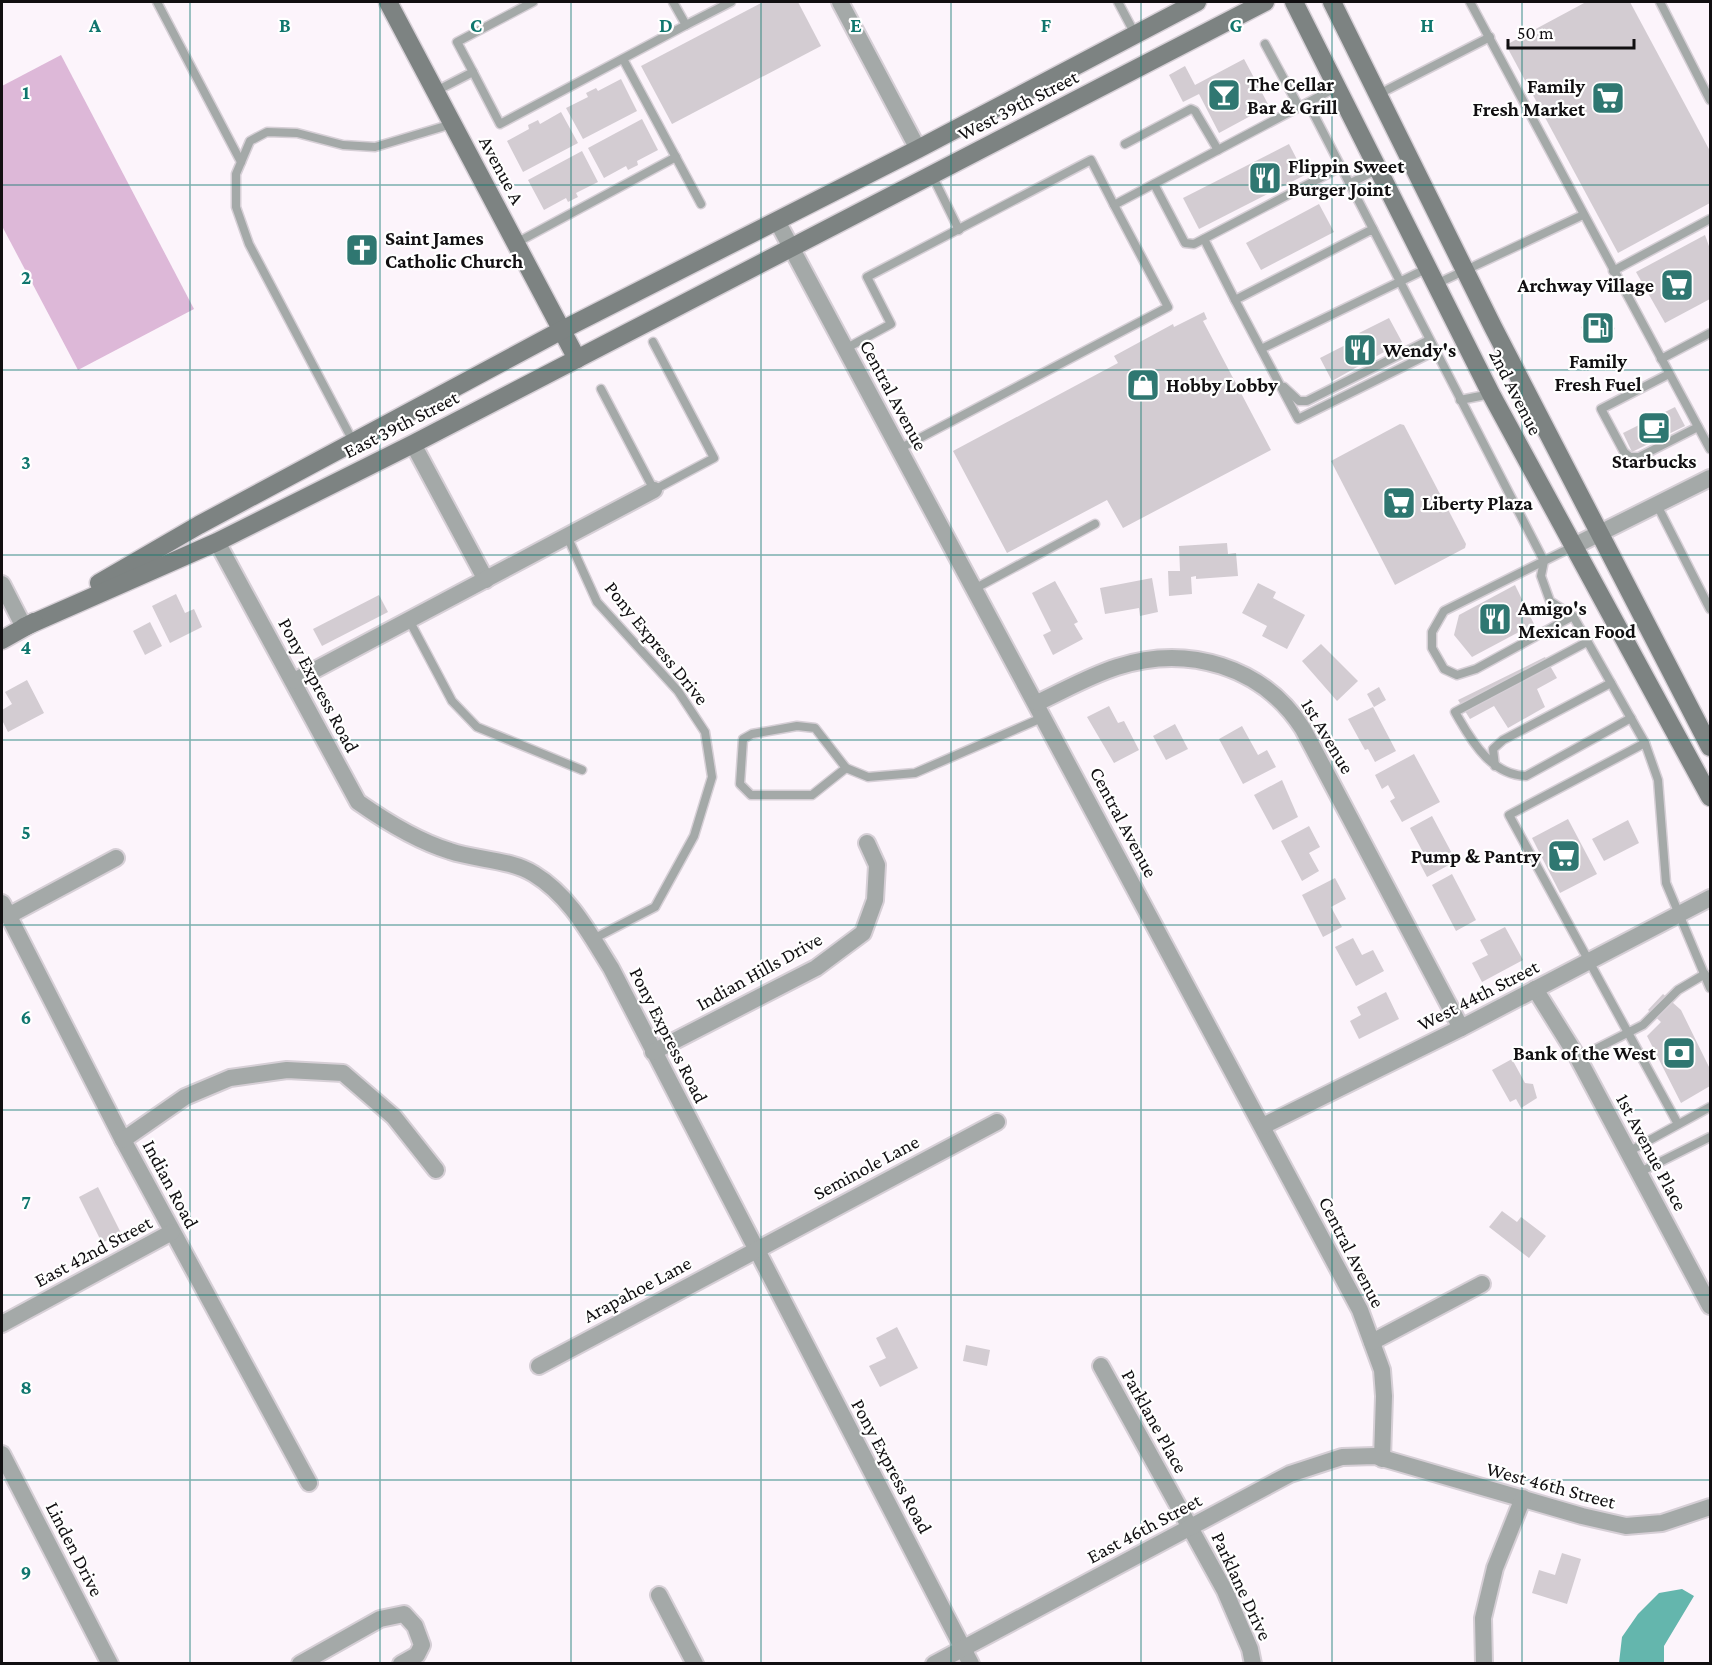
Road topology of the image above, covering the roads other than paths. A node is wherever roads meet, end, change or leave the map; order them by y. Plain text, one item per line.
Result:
1 (157, 2) edge
2 (388, 2) edge
3 (533, 2) edge
4 (674, 2) edge
5 (731, 2) edge
6 (840, 2) edge
7 (1118, 2) edge
8 (1197, 2) edge
9 (1265, 2) edge
10 (1294, 2) edge
11 (1332, 2) edge
12 (1470, 2) edge
13 (1660, 2) edge
14 (686, 25) junction
15 (1136, 34) junction
16 (1490, 37) junction
17 (1265, 44) dead end
18 (623, 59) junction
19 (473, 72) junction
20 (1337, 87) junction
21 (436, 91) junction
22 (1377, 95) junction
23 (1710, 100) edge
24 (1303, 105) junction
25 (453, 124) junction
26 (1125, 144) dead end
27 (918, 150) junction
28 (1218, 150) junction
29 (676, 157) junction
30 (241, 162) junction
31 (1341, 167) junction
32 (1378, 169) junction
33 (932, 175) junction
34 (1154, 184) junction
35 (1349, 184) junction
36 (701, 204) dead end
37 (1114, 205) junction
38 (1583, 215) junction
39 (1710, 219) edge
40 (777, 221) junction
41 (1373, 229) junction
42 (959, 230) junction
43 (1204, 239) junction
44 (516, 243) junction
45 (792, 248) junction
46 (1464, 269) junction
47 (1613, 271) junction
48 (1432, 276) junction
49 (1400, 282) junction
50 (1235, 300) junction
51 (562, 330) junction
52 (1710, 333) edge
53 (1429, 340) junction
54 (653, 342) dead end
55 (845, 349) junction
56 (1261, 349) junction
57 (1435, 351) junction
58 (577, 359) junction
59 (1661, 359) junction
60 (1669, 374) junction
61 (1278, 380) junction
62 (601, 389) dead end
63 (1491, 394) junction
64 (1460, 400) junction
65 (1698, 427) junction
66 (1708, 439) edge
67 (354, 443) junction
68 (413, 444) junction
69 (899, 449) junction
70 (1710, 449) edge
71 (1710, 478) edge
72 (654, 490) junction
73 (1657, 505) junction
74 (1095, 524) dead end
75 (1600, 534) junction
76 (567, 536) junction
77 (217, 542) junction
78 (1572, 547) junction
79 (1544, 561) junction
80 (486, 580) junction
81 (2, 584) edge
82 (974, 589) junction
83 (1710, 609) edge
84 (1573, 616) junction
85 (409, 620) junction
86 (24, 627) junction
87 (2, 640) edge
88 (1587, 642) junction
89 (294, 681) junction
90 (1611, 683) junction
91 (1040, 710) junction
92 (1631, 718) junction
93 (1645, 743) junction
94 (1710, 747) edge
95 (1495, 767) junction
96 (846, 768) junction
97 (582, 770) dead end
98 (1710, 797) edge
99 (867, 843) dead end
100 (116, 858) dead end
101 (1710, 898) edge
102 (5, 910) edge
103 (1678, 915) junction
104 (593, 939) junction
105 (1589, 961) junction
106 (1705, 974) junction
107 (1710, 988) edge
108 (1535, 989) junction
109 (1461, 1028) junction
110 (1629, 1032) junction
111 (653, 1052) junction
112 (1578, 1058) junction
113 (1710, 1107) edge
114 (997, 1122) dead end
115 (1678, 1124) junction
116 (1263, 1126) junction
117 (1710, 1137) edge
118 (123, 1140) junction
119 (1628, 1152) junction
120 (436, 1170) dead end
121 (1640, 1172) junction
122 (172, 1232) junction
123 (754, 1249) junction
124 (1482, 1284) dead end
125 (1710, 1306) edge
126 (2, 1324) edge
127 (1372, 1342) junction
128 (539, 1366) dead end
129 (1101, 1366) dead end
130 (2, 1454) edge
131 (1382, 1459) junction
132 (309, 1483) dead end
133 (1523, 1498) junction
134 (1710, 1507) edge
135 (1191, 1527) junction
136 (659, 1595) dead end
137 (964, 1648) junction
138 (110, 1664) edge
139 (300, 1664) edge
140 (401, 1664) edge
141 (695, 1664) edge
142 (934, 1664) edge
143 (971, 1664) edge
144 (1253, 1664) edge
145 (1484, 1664) edge

1 - 30 lane
2 - 21 main road, Avenue A
3 - 19 lane
4 - 14 lane
5 - 14 lane
6 - 27 street
7 - 15 lane
8 - 15 main road, West 39th Street
9 - 33 main road, West 39th Street
10 - 20 main road, 2nd Avenue
11 - 22 main road, 2nd Avenue
12 - 16 lane
13 - 23 lane
14 - 18 lane
15 - 27 main road, West 39th Street
16 - 22 lane
16 - 38 lane
17 - 24 lane
18 - 19 lane
18 - 29 lane
19 - 21 lane
20 - 24 lane
20 - 32 main road, 2nd Avenue
21 - 25 main road, Avenue A
22 - 46 main road, 2nd Avenue
24 - 28 lane
24 - 31 lane
25 - 30 lane
25 - 44 main road, Avenue A
26 - 28 lane
27 - 40 main road, West 39th Street
28 - 34 lane
29 - 36 lane
29 - 44 lane
30 - 67 lane
31 - 35 lane
31 - 43 lane
32 - 35 lane
32 - 48 main road, 2nd Avenue
33 - 42 lane
33 - 45 main road, West 39th Street
34 - 37 lane
34 - 43 lane
35 - 41 lane
37 - 42 lane
37 - 69 lane
38 - 46 lane
38 - 47 lane
39 - 47 lane
40 - 45 street, Central Avenue
40 - 51 main road, East 39th Street
41 - 49 lane
41 - 50 lane
42 - 55 lane
43 - 50 lane
44 - 51 main road, Avenue A
45 - 55 street, Central Avenue
45 - 58 main road, East 39th Street
46 - 48 lane
46 - 75 main road, 2nd Avenue
47 - 59 lane
48 - 49 lane
48 - 63 main road, 2nd Avenue
49 - 53 lane
49 - 56 lane
50 - 56 lane
51 - 58 main road, Avenue A
51 - 67 main road, East 39th Street
52 - 59 lane
53 - 57 lane
53 - 61 lane
54 - 72 lane
55 - 69 street, Central Avenue
56 - 61 lane
57 - 61 lane
57 - 64 lane
58 - 68 main road, East 39th Street
59 - 60 lane
60 - 65 lane
60 - 65 lane
62 - 72 lane
63 - 64 lane
63 - 78 main road, 2nd Avenue
64 - 79 lane
65 - 66 lane
66 - 70 lane
67 - 86 main road, East 39th Street
68 - 77 main road, East 39th Street
68 - 80 street
69 - 82 street, Central Avenue
71 - 73 street
72 - 76 street
73 - 75 street
73 - 83 lane
74 - 82 lane
75 - 78 street
75 - 94 main road, 2nd Avenue
76 - 80 street
76 - 104 lane, Pony Express Drive
77 - 86 main road, East 39th Street
77 - 89 street, Pony Express Road
78 - 79 lane
78 - 98 main road, 2nd Avenue
79 - 84 lane
79 - 84 lane
80 - 85 street
81 - 86 street
82 - 91 street, Central Avenue
84 - 88 lane
85 - 89 street
85 - 97 lane
86 - 87 main road, East 39th Street
88 - 90 lane
88 - 95 lane
89 - 104 street, Pony Express Road
90 - 92 lane
90 - 95 lane
91 - 96 lane
91 - 109 street, 1st Avenue
91 - 116 street, Central Avenue
92 - 93 lane
92 - 95 lane
93 - 103 lane
93 - 105 lane
96 - 96 lane
99 - 111 street, Indian Hills Drive
100 - 102 street
101 - 103 street, West 44th Street
102 - 118 street, Indian Road
103 - 105 street, West 44th Street
103 - 106 lane
104 - 111 street, Pony Express Road
105 - 108 street, West 44th Street
105 - 110 lane
106 - 107 lane
106 - 110 lane
108 - 109 street, West 44th Street
108 - 112 street, 1st Avenue Place
109 - 116 street, West 44th Street
110 - 112 lane
110 - 115 lane
111 - 123 street, Pony Express Road
112 - 119 street, 1st Avenue Place
113 - 115 lane
114 - 123 street, Seminole Lane
115 - 119 lane
116 - 127 street, Central Avenue
117 - 121 lane
118 - 120 street
118 - 122 street, Indian Road
119 - 121 street, 1st Avenue Place
121 - 125 street, 1st Avenue Place
122 - 126 street, East 42nd Street
122 - 132 street, Indian Road
123 - 128 street, Arapahoe Lane
123 - 137 street, Pony Express Road
124 - 127 street
127 - 131 street, Central Avenue
129 - 135 street, Parklane Place
130 - 138 street, Linden Drive
131 - 133 street, West 46th Street
131 - 135 street, East 46th Street
133 - 134 street, West 46th Street
133 - 145 street
135 - 137 street, East 46th Street
135 - 144 street, Parklane Drive
136 - 141 street
137 - 142 street, East 46th Street
137 - 143 street, Pony Express Road
139 - 140 street

